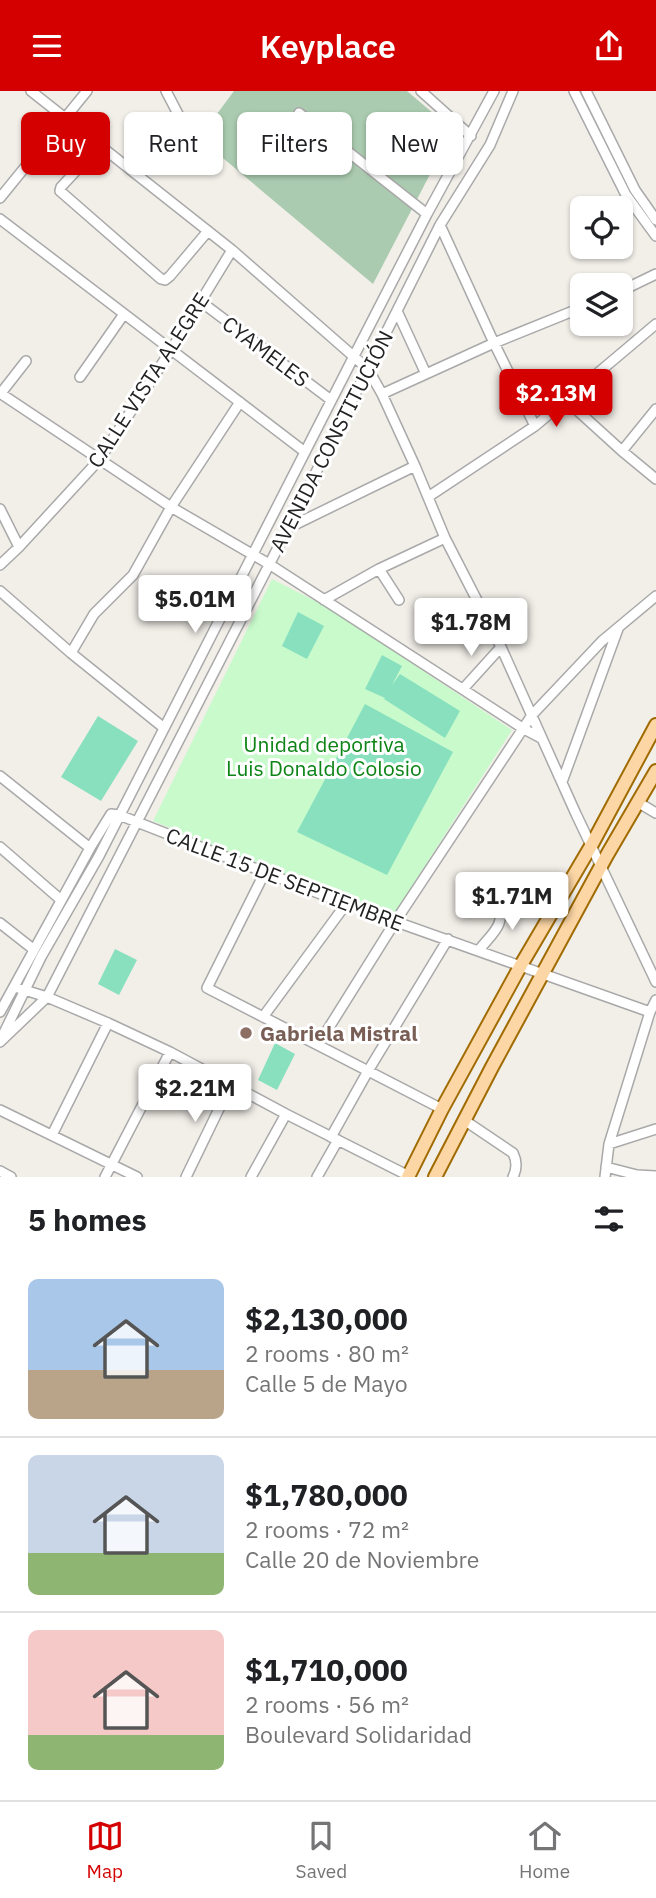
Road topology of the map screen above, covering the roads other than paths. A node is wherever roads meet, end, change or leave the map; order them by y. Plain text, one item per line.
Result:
1 (31, 91) edge
2 (88, 91) edge
3 (166, 91) edge
4 (421, 91) edge
5 (495, 91) edge
6 (513, 91) edge
7 (574, 91) edge
8 (586, 91) edge
9 (58, 112) edge
10 (71, 112) edge
11 (177, 112) edge
12 (471, 136) junction
13 (110, 153) edge
14 (352, 155) edge
15 (124, 163) edge
16 (21, 173) edge
17 (72, 175) edge
18 (139, 175) edge
19 (0, 198) edge
20 (427, 214) junction
21 (0, 219) edge
22 (656, 220) edge
23 (440, 225) junction
24 (208, 231) junction
25 (654, 233) edge
26 (656, 248) edge
27 (232, 250) junction
28 (656, 274) edge
29 (633, 286) edge
30 (200, 301) junction
31 (397, 311) junction
32 (570, 312) edge
33 (124, 314) junction
34 (656, 324) edge
35 (494, 343) junction
36 (171, 350) junction
37 (354, 356) junction
38 (26, 361) dead end
39 (368, 369) junction
40 (426, 374) junction
41 (80, 377) dead end
42 (0, 393) edge
43 (382, 394) junction
44 (331, 400) junction
45 (567, 401) junction
46 (240, 402) junction
47 (656, 409) edge
48 (535, 426) junction
49 (622, 451) junction
50 (305, 452) junction
51 (99, 460) junction
52 (415, 466) junction
53 (656, 479) edge
54 (428, 497) junction
55 (171, 507) junction
56 (0, 509) edge
57 (288, 528) junction
58 (445, 538) junction
59 (19, 547) junction
60 (253, 556) junction
61 (269, 564) junction
62 (0, 565) edge
63 (379, 569) junction
64 (0, 591) edge
65 (656, 596) edge
66 (324, 600) junction
67 (399, 600) dead end
68 (619, 628) junction
69 (501, 647) junction
70 (71, 653) junction
71 (463, 689) junction
72 (532, 715) junction
73 (656, 725) edge
74 (164, 728) junction
75 (524, 729) junction
76 (541, 738) junction
77 (656, 771) edge
78 (0, 776) edge
79 (562, 782) junction
80 (639, 803) junction
81 (656, 813) edge
82 (119, 815) junction
83 (138, 822) junction
84 (591, 846) junction
85 (0, 848) edge
86 (90, 848) junction
87 (601, 868) junction
88 (265, 872) junction
89 (61, 900) junction
90 (500, 900) dead end
91 (346, 904) junction
92 (395, 922) junction
93 (0, 923) edge
94 (448, 939) junction
95 (33, 949) junction
96 (479, 950) junction
97 (521, 965) junction
98 (543, 974) junction
99 (656, 982) edge
100 (13, 987) junction
101 (24, 989) junction
102 (47, 997) junction
103 (656, 1000) edge
104 (0, 1012) edge
105 (650, 1012) junction
106 (263, 1017) junction
107 (108, 1023) junction
108 (0, 1042) edge
109 (318, 1045) junction
110 (170, 1052) junction
111 (368, 1070) junction
112 (231, 1084) junction
113 (442, 1108) junction
114 (0, 1110) edge
115 (286, 1114) junction
116 (464, 1120) junction
117 (656, 1129) edge
118 (52, 1135) junction
119 (335, 1138) junction
120 (609, 1144) junction
121 (112, 1164) junction
122 (0, 1171) edge
123 (606, 1172) edge
124 (408, 1176) edge
125 (656, 1176) edge
126 (11, 1177) edge
127 (105, 1177) edge
128 (137, 1177) edge
129 (186, 1177) edge
130 (251, 1177) edge
131 (317, 1177) edge
132 (435, 1177) edge
133 (513, 1177) edge

1 - 9 street
2 - 10 street
3 - 11 street
4 - 12 street
5 - 12 street, AVENIDA CONSTITUCIÓN
6 - 23 street, AVENIDA CONSTITUCIÓN
7 - 25 street
8 - 22 street
12 - 20 street, AVENIDA CONSTITUCIÓN
13 - 15 street
14 - 20 street
16 - 19 street
17 - 24 street
18 - 24 street
20 - 37 street, AVENIDA CONSTITUCIÓN
21 - 33 street
23 - 31 street, AVENIDA CONSTITUCIÓN
23 - 35 street
24 - 27 street
25 - 26 street
27 - 30 street, CALLE VISTA ALEGRE
27 - 37 street
28 - 29 street
30 - 36 street, CALLE VISTA ALEGRE
30 - 44 street, CYAMELES
31 - 39 street, AVENIDA CONSTITUCIÓN
31 - 40 street
32 - 35 street
33 - 36 street
33 - 41 street
34 - 45 street
35 - 40 street
35 - 48 street
36 - 46 street
36 - 51 street, CALLE VISTA ALEGRE
37 - 39 street
37 - 44 street, AVENIDA CONSTITUCIÓN
38 - 42 street
39 - 43 street
39 - 57 street, AVENIDA CONSTITUCIÓN
40 - 43 street
42 - 51 street
43 - 52 street
44 - 50 street, AVENIDA CONSTITUCIÓN
45 - 48 street
45 - 49 street
46 - 50 street
46 - 55 street
47 - 49 street
48 - 54 street
49 - 53 street
50 - 60 street, AVENIDA CONSTITUCIÓN
51 - 55 street
51 - 59 street, CALLE VISTA ALEGRE
52 - 54 street
52 - 57 street
54 - 58 street
55 - 60 street
55 - 70 street
56 - 59 street
57 - 61 street, AVENIDA CONSTITUCIÓN
58 - 63 street
58 - 69 street
59 - 62 street, CALLE VISTA ALEGRE
60 - 61 street
60 - 74 street, AVENIDA CONSTITUCIÓN
61 - 66 street
61 - 83 street, AVENIDA CONSTITUCIÓN
63 - 66 street
63 - 67 street
64 - 70 street
65 - 68 street
66 - 71 street
68 - 72 street
68 - 79 street
69 - 71 street
69 - 72 street
70 - 74 street
71 - 75 street
72 - 75 street
72 - 76 street
73 - 84 main road
74 - 82 street, AVENIDA CONSTITUCIÓN
75 - 76 street
75 - 92 street
76 - 79 street
77 - 80 main road
78 - 86 street
79 - 84 street
80 - 81 street
80 - 87 main road
82 - 83 street, CALLE 15 DE SEPTIEMBRE
82 - 86 street
82 - 101 street, AVENIDA CONSTITUCIÓN
83 - 88 street, CALLE 15 DE SEPTIEMBRE
83 - 102 street, AVENIDA CONSTITUCIÓN
84 - 87 street
84 - 97 main road
85 - 89 street
86 - 89 street
87 - 98 main road
87 - 99 street
88 - 91 street, CALLE 15 DE SEPTIEMBRE
88 - 106 street
89 - 95 street
90 - 96 street
91 - 92 street, CALLE 15 DE SEPTIEMBRE
91 - 106 street
92 - 94 street, CALLE 15 DE SEPTIEMBRE
92 - 109 street
93 - 95 street
94 - 96 street, CALLE 15 DE SEPTIEMBRE
94 - 111 street
95 - 100 street
96 - 97 street, CALLE 15 DE SEPTIEMBRE
97 - 98 street, CALLE 15 DE SEPTIEMBRE
97 - 113 main road
98 - 105 street, CALLE 15 DE SEPTIEMBRE
98 - 116 main road
100 - 101 street
100 - 104 street
101 - 102 street
101 - 108 street, AVENIDA CONSTITUCIÓN
102 - 107 street
102 - 108 street, AVENIDA CONSTITUCIÓN
103 - 105 street
105 - 120 street
106 - 109 street
107 - 110 street
107 - 118 street
109 - 111 street
110 - 112 street
110 - 121 street
111 - 113 street
111 - 119 street
112 - 115 street
112 - 129 street
113 - 124 main road
114 - 118 street
115 - 119 street
115 - 130 street
116 - 132 main road
116 - 133 street
117 - 120 street
118 - 121 street
119 - 124 street
119 - 131 street
120 - 123 street
121 - 127 street
121 - 128 street
122 - 126 street
123 - 125 street

